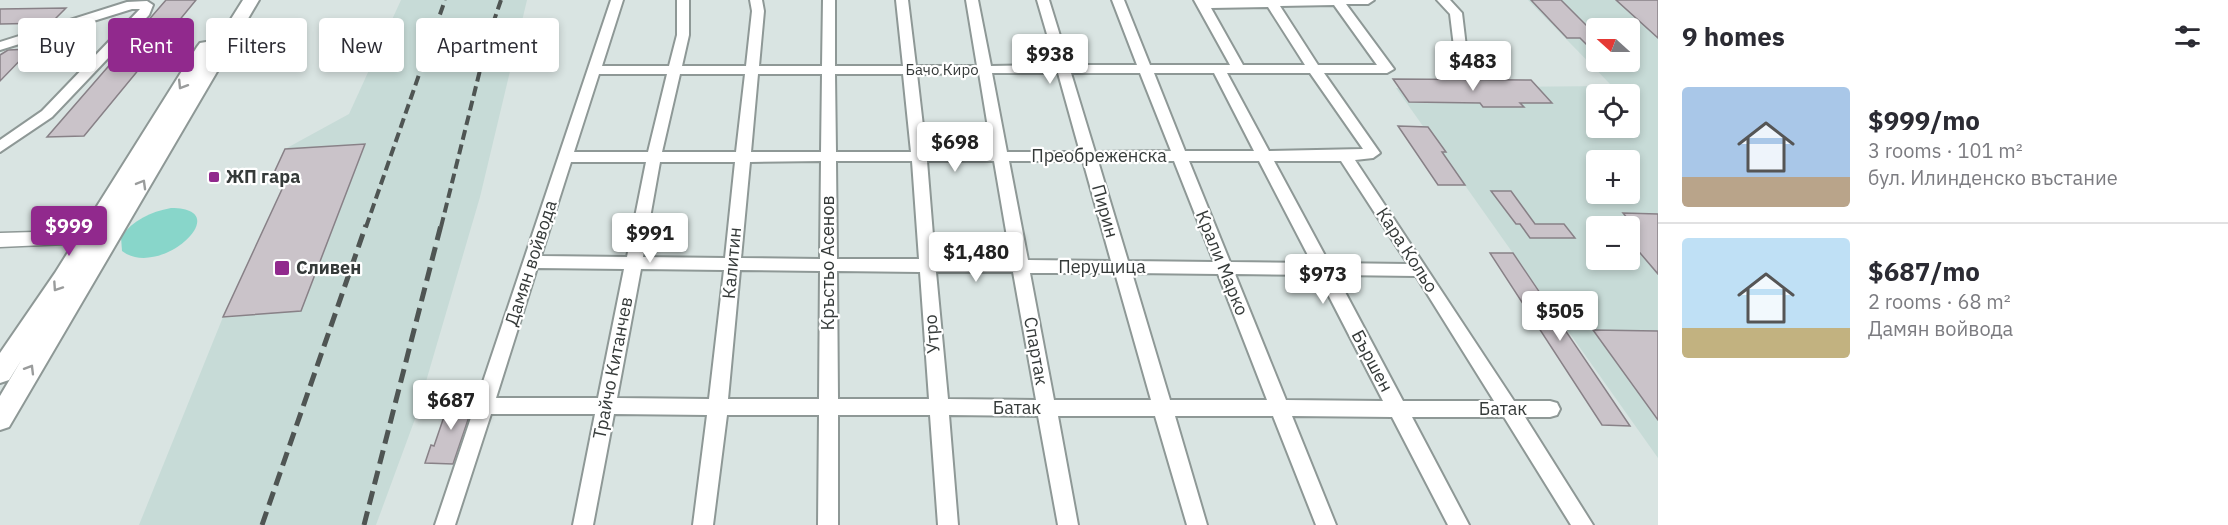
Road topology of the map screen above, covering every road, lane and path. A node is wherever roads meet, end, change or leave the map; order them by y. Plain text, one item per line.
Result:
1 (235, 0) edge
2 (251, 0) edge
3 (617, 0) edge
4 (683, 0) edge
5 (756, 0) edge
6 (829, 0) edge
7 (902, 0) edge
8 (972, 0) edge
9 (1043, 0) edge
10 (1118, 0) edge
11 (1368, 0) edge
12 (1443, 0) edge
13 (1202, 2) edge
14 (1271, 2) edge
15 (1338, 2) junction
16 (0, 46) edge
17 (1461, 55) dead end
18 (676, 69) junction
19 (1218, 69) junction
20 (1239, 69) junction
21 (595, 70) junction
22 (752, 70) junction
23 (829, 70) junction
24 (910, 70) junction
25 (985, 70) junction
26 (1064, 70) junction
27 (1146, 70) junction
28 (1314, 70) junction
29 (0, 147) edge
30 (1001, 156) junction
31 (1089, 156) junction
32 (1180, 156) junction
33 (1264, 156) junction
34 (1345, 156) junction
35 (566, 157) junction
36 (654, 157) junction
37 (742, 157) junction
38 (829, 157) junction
39 (919, 157) junction
40 (100, 237) junction
41 (0, 240) edge
42 (532, 262) junction
43 (633, 263) junction
44 (732, 264) junction
45 (828, 265) junction
46 (926, 266) junction
47 (1020, 266) junction
48 (1122, 267) junction
49 (1225, 268) junction
50 (1323, 269) junction
51 (1421, 270) junction
52 (0, 373) edge
53 (484, 406) junction
54 (606, 406) junction
55 (718, 407) junction
56 (828, 407) junction
57 (938, 408) junction
58 (1046, 408) junction
59 (1162, 408) junction
60 (1280, 408) junction
61 (1398, 409) junction
62 (1509, 409) junction
63 (1550, 409) dead end
64 (0, 419) edge
65 (446, 525) edge
66 (584, 525) edge
67 (703, 525) edge
68 (828, 525) edge
69 (948, 525) edge
70 (1068, 525) edge
71 (1197, 525) edge
72 (1326, 525) edge
73 (1459, 525) edge
74 (1583, 525) edge

1 -> 40 main road
40 -> 2 main road
3 - 21 street, Дамян войвода
4 - 18 street, Трайчо Китанчев
5 - 22 street, Калитин
6 - 23 street, Кръстьо Асенов
7 - 24 street, Утро
8 - 25 street, Спартак
9 - 26 street, Пирин
10 - 27 street, Крали Марко
11 - 15 street
12 - 17 street
13 - 14 street
13 - 20 street
14 - 15 street
14 - 28 street
15 - 28 street, Бачо Киро
16 - 29 street
18 - 21 street, Бачо Киро
18 - 22 street, Бачо Киро
18 - 36 street, Трайчо Китанчев
19 - 20 street, Бачо Киро
19 - 27 street, Бачо Киро
19 - 33 street, Бършен
20 - 28 street, Бачо Киро
21 - 35 street, Дамян войвода
22 - 23 street, Бачо Киро
22 - 37 street, Калитин
23 - 24 street, Бачо Киро
23 - 38 street, Кръстьо Асенов
24 - 25 street, Бачо Киро
24 - 39 street, Утро
25 - 26 street, Бачо Киро
25 - 30 street, Спартак
26 - 27 street, Бачо Киро
26 - 31 street, Пирин
27 - 32 street, Крали Марко
28 - 34 street
30 - 31 street, Преобреженска
30 - 39 street, Преобреженска
30 - 47 street, Спартак
31 - 32 street, Преобреженска
31 - 48 street, Пирин
32 - 33 street, Преобреженска
32 - 49 street, Крали Марко
33 - 34 street, Преобреженска
33 - 50 street, Бършен
34 - 51 street, Кара Кольо
35 - 36 street, Преобреженска
35 - 42 street, Дамян войвода
36 - 37 street, Преобреженска
36 - 43 street, Трайчо Китанчев
37 - 38 street, Преобреженска
37 - 44 street, Калитин
38 - 39 street, Преобреженска
38 - 45 street, Кръстьо Асенов
39 - 46 street, Утро
40 - 41 street
40 -> 52 main road
64 -> 40 main road
42 - 43 street, Перущица
42 - 53 street, Дамян войвода
43 - 44 street, Перущица
43 - 54 street, Трайчо Китанчев
44 - 45 street, Перущица
44 - 55 street, Калитин
45 - 46 street, Перущица
45 - 56 street, Кръстьо Асенов
46 - 47 street, Перущица
46 - 57 street, Утро
47 - 48 street, Перущица
47 - 58 street, Спартак
48 - 49 street, Перущица
48 - 59 street, Пирин
49 - 50 street, Перущица
49 - 60 street, Крали Марко
50 - 51 street, Перущица
50 - 61 street, Бършен
51 - 62 street, Кара Кольо
53 - 54 street, Батак
53 - 65 street, Дамян войвода
54 - 55 street, Батак
54 - 66 street, Трайчо Китанчев
55 - 56 street, Батак
55 - 67 street, Калитин
56 - 57 street, Батак
56 - 68 street, Кръстьо Асенов
57 - 58 street, Батак
57 - 69 street, Утро
58 - 59 street, Батак
58 - 70 street, Спартак
59 - 60 street, Батак
59 - 71 street, Пирин
60 - 61 street, Батак
60 - 72 street, Крали Марко
61 - 62 street, Батак
61 - 73 street, Бършен
62 - 63 street, Батак
62 - 74 street, Кара Кольо

